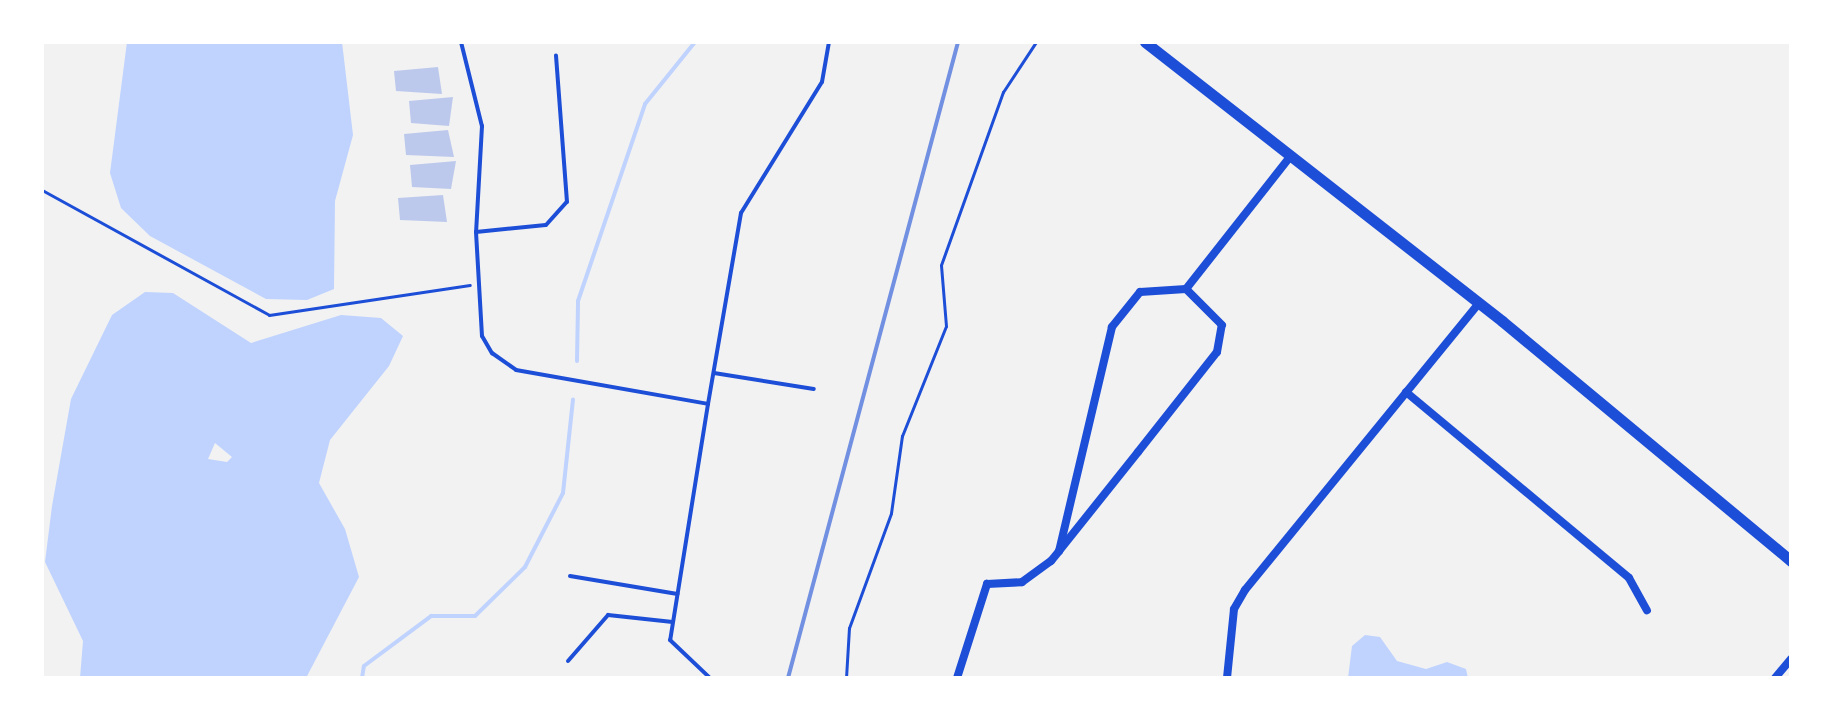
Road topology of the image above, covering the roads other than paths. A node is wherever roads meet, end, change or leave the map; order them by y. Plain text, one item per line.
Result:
1 (461, 42) edge
2 (822, 42) edge
3 (1145, 42) edge
4 (828, 44) edge
5 (556, 55) dead end
6 (1289, 158) junction
7 (476, 232) junction
8 (1186, 289) junction
9 (1479, 303) junction
10 (714, 373) junction
11 (814, 389) dead end
12 (1406, 392) junction
13 (708, 404) junction
14 (1059, 551) junction
15 (1791, 561) edge
16 (570, 576) dead end
17 (678, 594) junction
18 (1647, 610) dead end
19 (673, 622) junction
20 (1791, 659) edge
21 (568, 661) dead end
22 (710, 678) edge
23 (957, 678) edge
24 (1227, 678) edge
25 (1775, 678) edge

1 - 7 lane
2 - 4 lane
3 - 6 street
4 - 10 lane
5 - 7 lane
6 - 8 street
6 - 9 street
7 - 13 lane
8 - 14 street
8 - 14 street
9 - 12 street
9 - 15 street
10 - 11 lane
10 - 13 lane
12 - 18 street
12 - 24 street
13 - 17 lane
14 - 23 street
16 - 17 lane
17 - 19 lane
19 - 21 lane
19 - 22 lane
20 - 25 street

